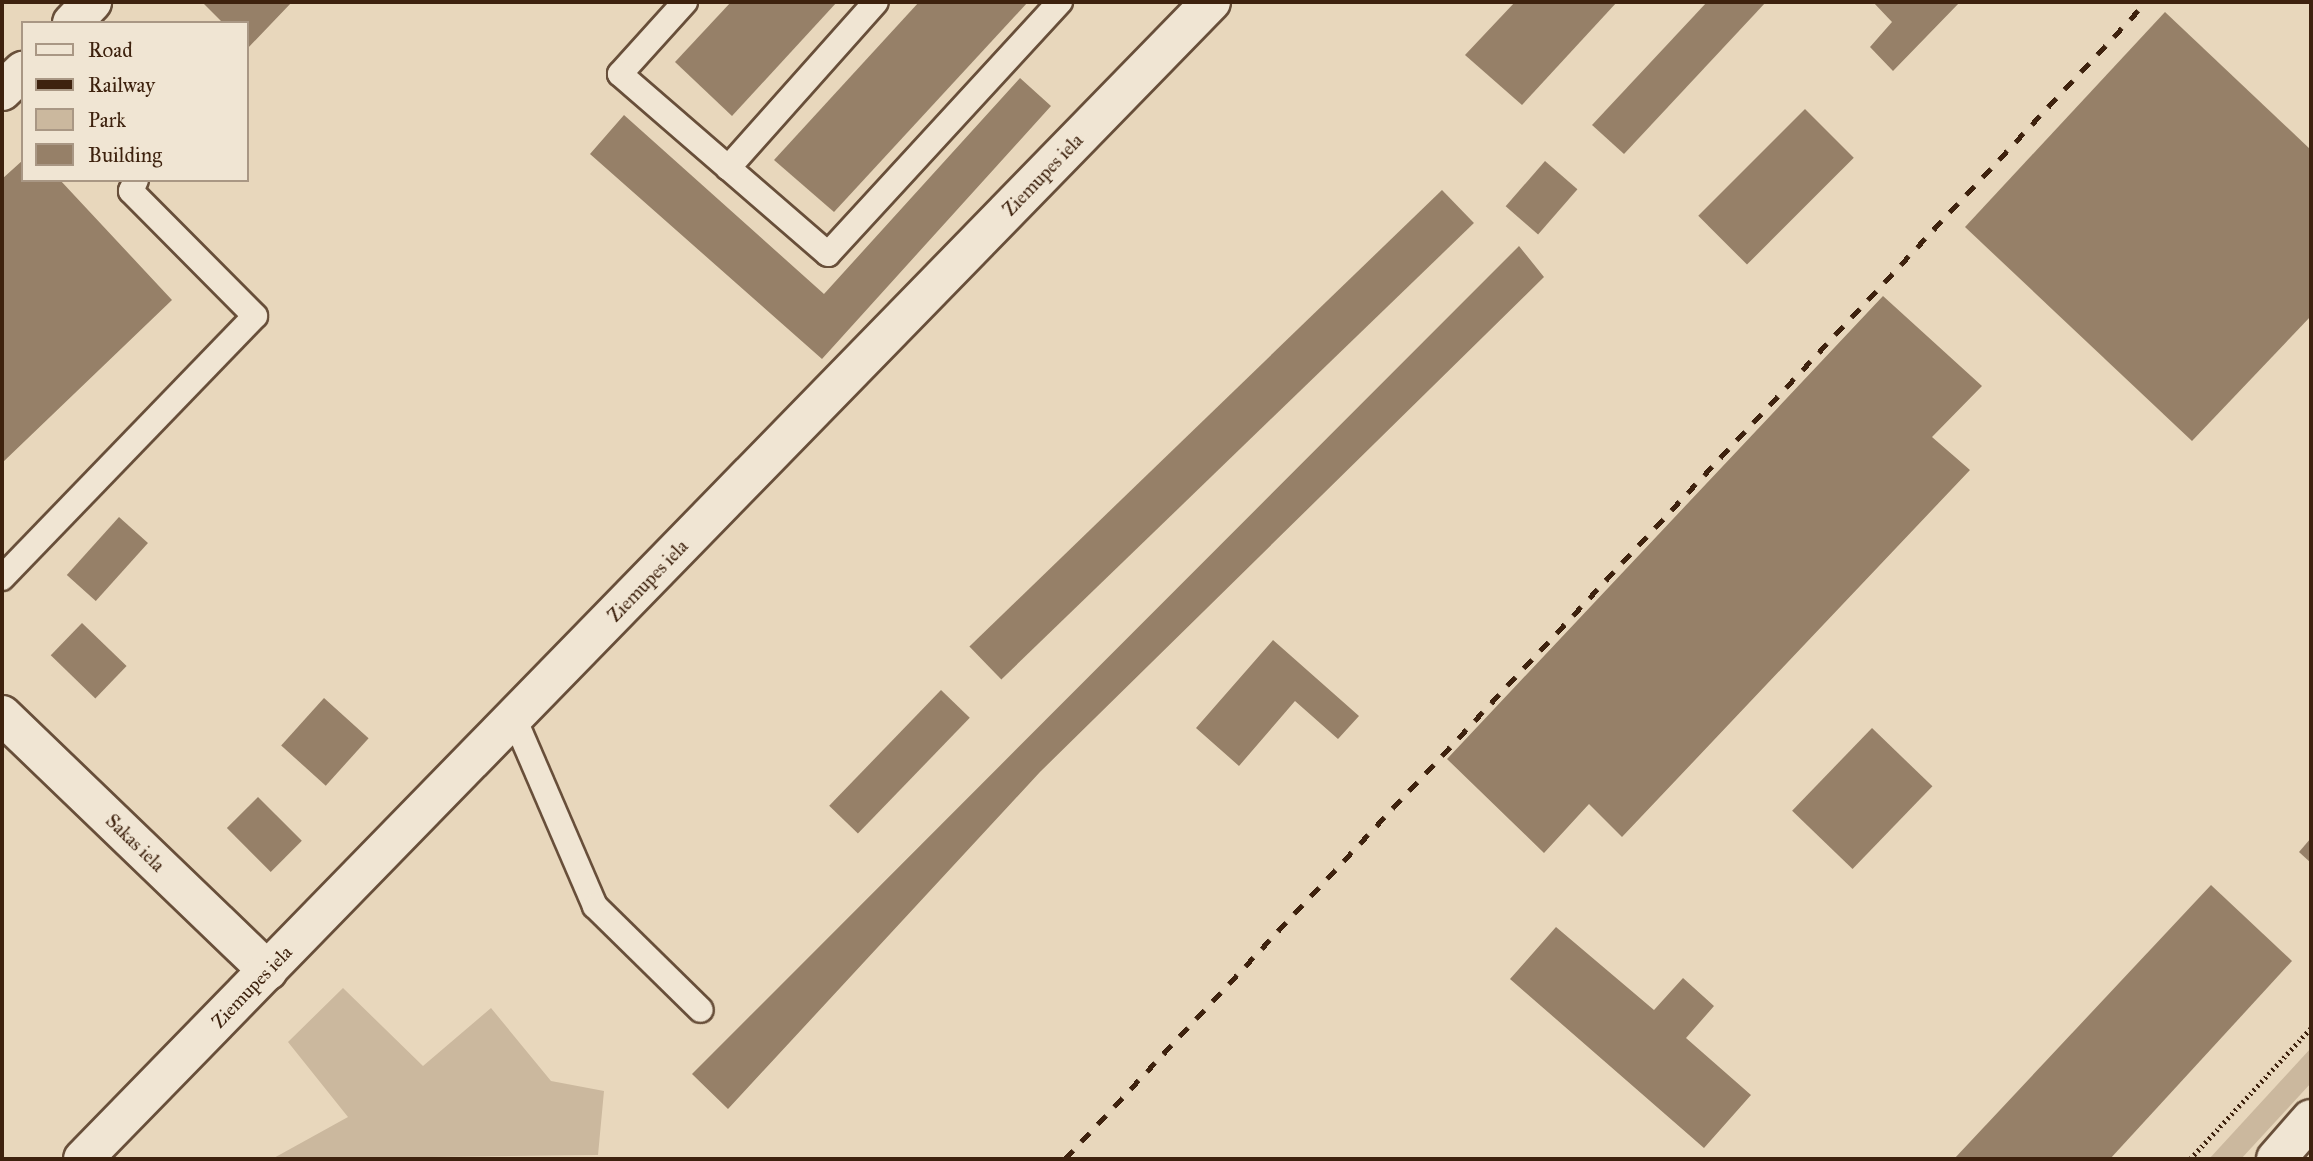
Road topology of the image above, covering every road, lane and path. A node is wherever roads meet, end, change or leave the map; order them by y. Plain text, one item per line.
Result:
1 (92, 2) edge
2 (685, 2) edge
3 (876, 2) edge
4 (1060, 2) edge
5 (1211, 2) edge
6 (74, 21) edge
7 (21, 73) edge
8 (2, 91) edge
9 (728, 168) junction
10 (135, 182) edge
11 (2, 578) edge
12 (2, 715) edge
13 (514, 718) junction
14 (268, 971) junction
15 (701, 1010) dead end
16 (2311, 1028) edge
17 (2311, 1119) edge
18 (83, 1159) edge
19 (2190, 1159) edge
20 (2276, 1159) edge

1 - 6 street
2 - 9 lane
3 - 9 lane
4 - 9 lane
5 - 13 street, Ziemupes iela
7 - 8 street
10 - 11 lane
12 - 14 street, Sakas iela
13 - 14 street, Ziemupes iela
13 - 15 lane
14 - 18 street, Ziemupes iela
16 - 19 path
17 - 20 street

